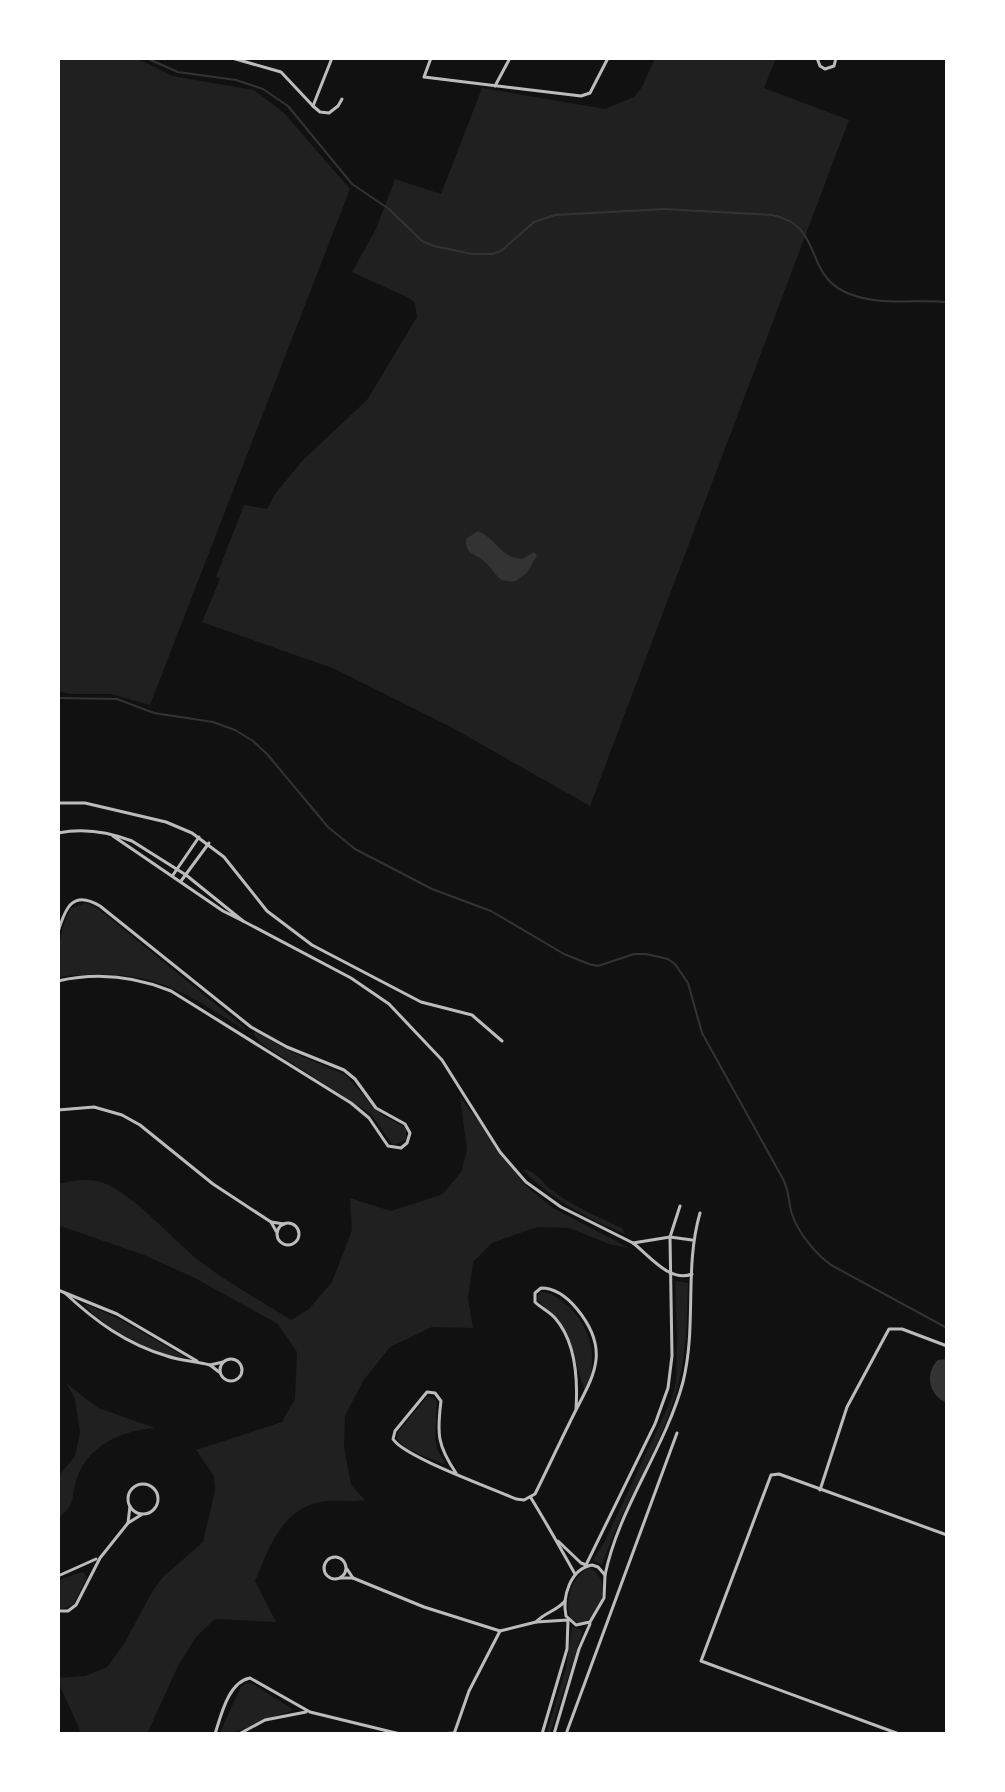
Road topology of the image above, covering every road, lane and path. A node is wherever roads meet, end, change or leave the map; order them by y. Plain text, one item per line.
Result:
1 (232, 58) edge
2 (332, 58) edge
3 (431, 58) edge
4 (510, 58) edge
5 (608, 58) edge
6 (817, 58) edge
7 (836, 58) edge
8 (495, 86) junction
9 (342, 99) dead end
10 (313, 106) junction
11 (58, 803) edge
12 (58, 833) edge
13 (113, 836) junction
14 (199, 837) junction
15 (209, 843) junction
16 (177, 869) junction
17 (173, 875) junction
18 (186, 875) junction
19 (181, 881) junction
20 (243, 921) junction
21 (58, 932) edge
22 (58, 981) edge
23 (251, 1027) junction
24 (245, 1036) junction
25 (502, 1041) dead end
26 (58, 1110) edge
27 (680, 1206) dead end
28 (700, 1213) dead end
29 (271, 1222) junction
30 (284, 1224) junction
31 (277, 1233) junction
32 (670, 1237) junction
33 (692, 1240) junction
34 (633, 1243) junction
35 (670, 1273) junction
36 (692, 1274) junction
37 (58, 1290) edge
38 (65, 1293) junction
39 (947, 1346) edge
40 (197, 1361) junction
41 (223, 1362) junction
42 (210, 1365) junction
43 (220, 1373) junction
44 (576, 1409) junction
45 (677, 1433) dead end
46 (456, 1473) junction
47 (820, 1490) junction
48 (531, 1498) junction
49 (130, 1506) junction
50 (143, 1514) junction
51 (128, 1523) junction
52 (947, 1535) edge
53 (558, 1541) junction
54 (100, 1558) junction
55 (586, 1565) junction
56 (346, 1568) junction
57 (575, 1575) junction
58 (605, 1575) junction
59 (58, 1576) edge
60 (340, 1578) junction
61 (353, 1578) junction
62 (565, 1601) junction
63 (58, 1611) edge
64 (568, 1620) junction
65 (536, 1622) junction
66 (590, 1622) junction
67 (500, 1631) junction
68 (310, 1712) junction
69 (386, 1733) edge
70 (454, 1733) edge
71 (215, 1734) edge
72 (239, 1734) edge
73 (400, 1734) edge
74 (438, 1734) edge
75 (542, 1734) edge
76 (554, 1734) edge
77 (566, 1734) edge
78 (651, 1734) edge
79 (662, 1734) edge
80 (899, 1734) edge

1 - 10 street
2 - 10 street
3 - 8 street
4 - 8 street
5 - 8 street
6 - 7 street
9 - 10 street
11 - 14 street
12 - 13 street
13 - 16 street
13 - 17 street
14 - 15 street
14 - 16 street
15 - 18 street
15 - 25 street
16 - 17 street
16 - 18 street
17 - 19 street
18 - 19 street
18 - 20 street
19 - 20 street
20 - 34 street
21 - 23 street
22 - 24 street
23 - 24 street
23 - 24 street
26 - 29 street
27 - 32 street
28 - 33 street
29 - 30 street
29 - 31 street
30 - 31 street
30 - 31 street
32 - 33 street
32 - 34 street
32 - 35 street
33 - 36 street
34 - 35 street
35 - 36 street
35 - 55 street
36 - 58 street
37 - 38 street
38 - 40 street
38 - 40 street
39 - 47 street
40 - 42 street
41 - 42 street
41 - 43 street
41 - 43 street
42 - 43 street
44 - 44 street
44 - 48 street
45 - 77 street
46 - 46 street
46 - 48 street
47 - 52 street
47 - 80 street
48 - 53 street
49 - 50 street
49 - 50 street
49 - 51 street
50 - 51 street
51 - 54 street
53 - 55 street
53 - 57 street
54 - 59 street
54 - 63 street
55 - 57 street
55 - 58 street
56 - 60 street
56 - 60 street
56 - 61 street
57 - 62 street
58 - 66 street
60 - 61 street
61 - 67 street
62 - 64 street
62 - 65 street
64 - 65 street
64 - 66 street
64 - 75 street
65 - 67 street
66 - 76 street
67 - 70 street
68 - 69 street
68 - 71 street
68 - 72 street
69 - 73 street
70 - 74 street
78 - 79 street

